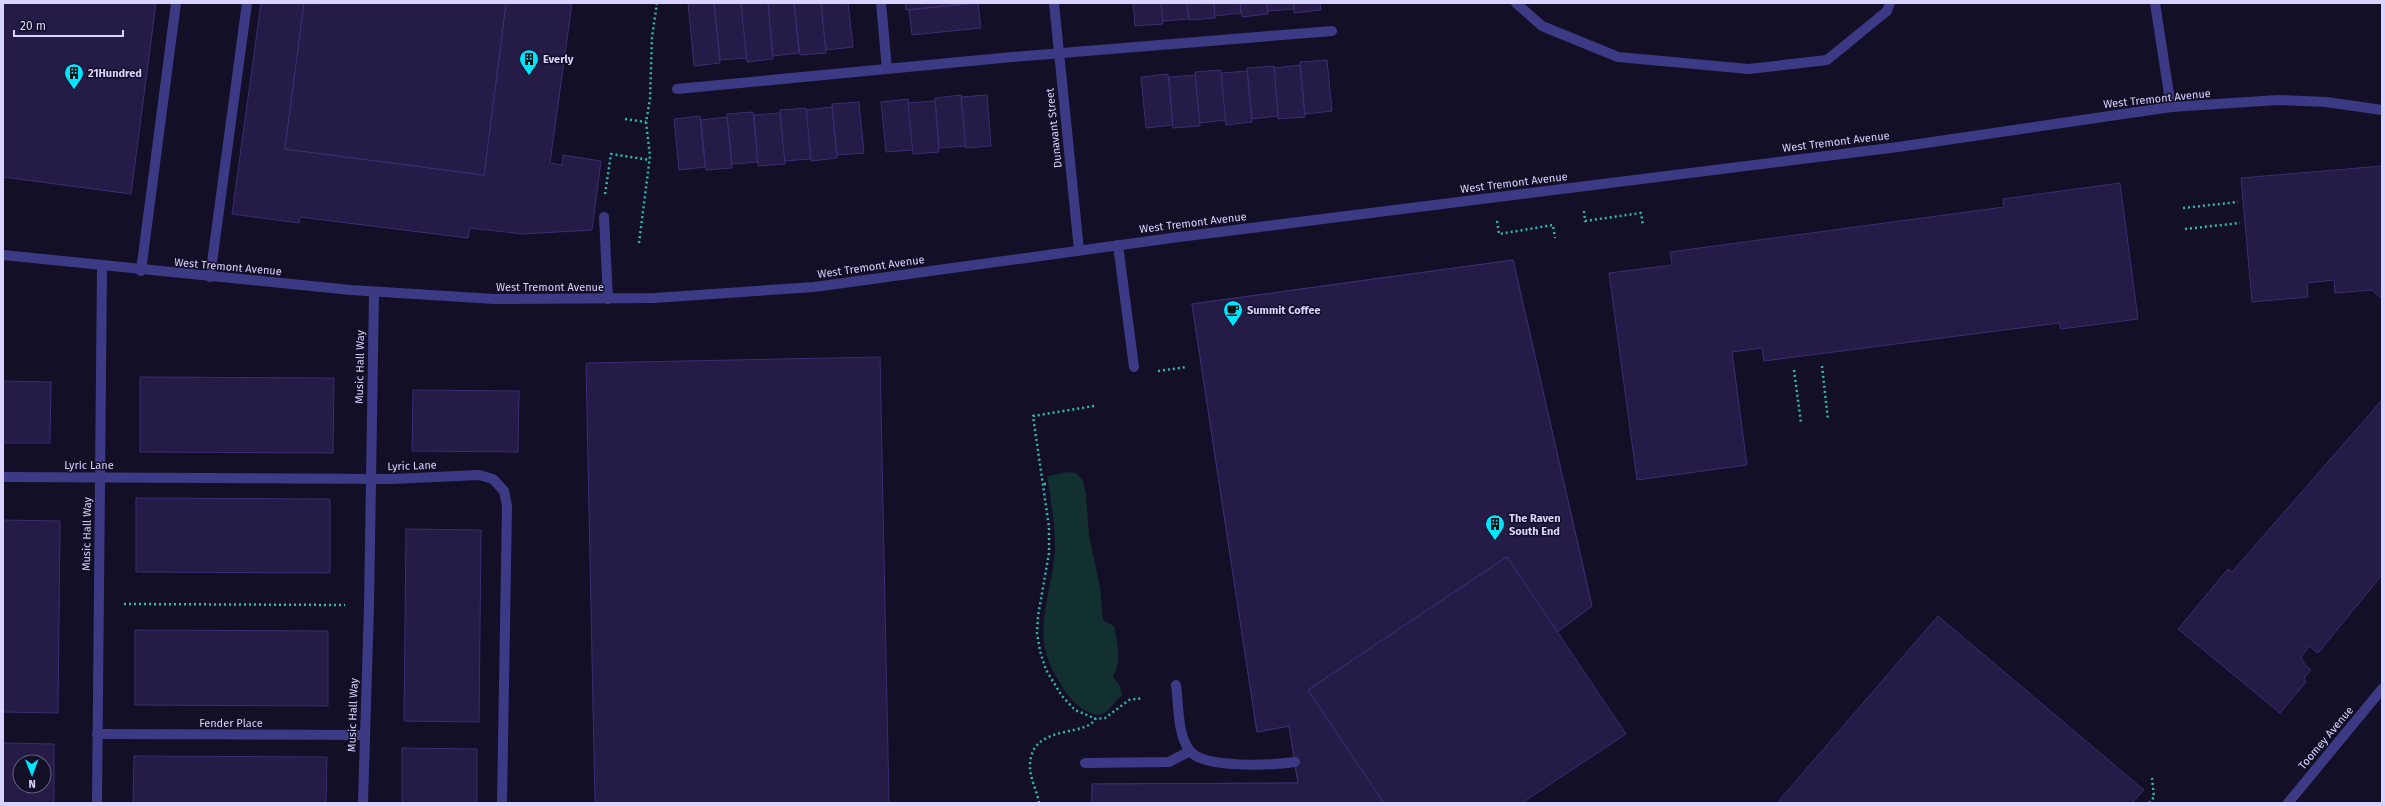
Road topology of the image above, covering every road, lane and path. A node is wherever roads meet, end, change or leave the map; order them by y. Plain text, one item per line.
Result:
1 (176, 3) edge
2 (247, 3) edge
3 (657, 3) edge
4 (881, 3) edge
5 (1054, 3) edge
6 (1516, 3) edge
7 (1890, 3) edge
8 (2155, 3) edge
9 (1332, 30) dead end
10 (1058, 53) junction
11 (887, 69) junction
12 (677, 89) dead end
13 (2171, 107) junction
14 (2382, 110) edge
15 (625, 119) dead end
16 (646, 122) junction
17 (650, 160) junction
18 (1581, 187) junction
19 (1494, 198) junction
20 (2238, 202) dead end
21 (2183, 208) dead end
22 (604, 217) joint
23 (2240, 223) dead end
24 (1643, 226) dead end
25 (2185, 229) dead end
26 (1555, 238) dead end
27 (639, 243) dead end
28 (1118, 245) junction
29 (1079, 250) junction
30 (3, 255) edge
31 (102, 266) junction
32 (141, 270) junction
33 (210, 277) junction
34 (374, 292) junction
35 (608, 298) junction
36 (1822, 366) dead end
37 (1134, 367) dead end
38 (1187, 367) dead end
39 (1794, 370) dead end
40 (1150, 372) dead end
41 (1094, 406) dead end
42 (1828, 420) dead end
43 (1801, 423) dead end
44 (3, 477) edge
45 (100, 477) junction
46 (370, 478) junction
47 (1044, 484) junction
48 (1049, 484) dead end
49 (98, 604) junction
50 (369, 605) junction
51 (1176, 686) dead end
52 (2382, 689) edge
53 (1143, 698) dead end
54 (1096, 715) dead end
55 (1096, 719) junction
56 (97, 734) junction
57 (364, 735) junction
58 (1190, 752) junction
59 (1295, 762) dead end
60 (1085, 763) dead end
61 (2152, 778) dead end
62 (97, 803) edge
63 (363, 803) edge
64 (502, 803) edge
65 (1039, 803) edge
66 (2149, 803) edge
67 (2288, 803) edge

1 - 32 street
2 - 33 street
3 - 16 path
4 - 11 street
5 - 10 street, Dunavant Street
6 - 7 street
8 - 13 street
9 - 10 street
10 - 11 street
10 - 29 street, Dunavant Street
11 - 12 street
13 - 14 street, West Tremont Avenue
13 - 18 street, West Tremont Avenue
15 - 16 path
16 - 17 path
17 - 22 path
17 - 27 path
18 - 19 street, West Tremont Avenue
18 - 24 path
19 - 26 path
19 - 28 street, West Tremont Avenue
20 - 21 path
22 - 35 street
23 - 25 path
28 - 29 street, West Tremont Avenue
28 - 37 street
29 - 35 street, West Tremont Avenue
30 - 31 street, West Tremont Avenue
31 - 32 street, West Tremont Avenue
31 - 45 street, Music Hall Way
32 - 33 street, West Tremont Avenue
33 - 34 street, West Tremont Avenue
34 - 35 street, West Tremont Avenue
34 - 46 street, Music Hall Way
36 - 42 path
38 - 40 path
39 - 43 path
41 - 47 path
44 - 45 street, Lyric Lane
45 - 46 street, Lyric Lane
45 - 49 street, Music Hall Way
46 - 50 street, Music Hall Way
46 - 64 street, Lyric Lane
47 - 48 path
47 - 55 path
49 - 50 path
49 - 56 street, Music Hall Way
50 - 57 street, Music Hall Way
51 - 58 street
52 - 67 street, Toomey Avenue
53 - 55 path
54 - 55 path
55 - 65 path
56 - 57 street, Fender Place
56 - 62 street, Music Hall Way
57 - 63 street, Music Hall Way
58 - 59 street
58 - 60 street
61 - 66 path

